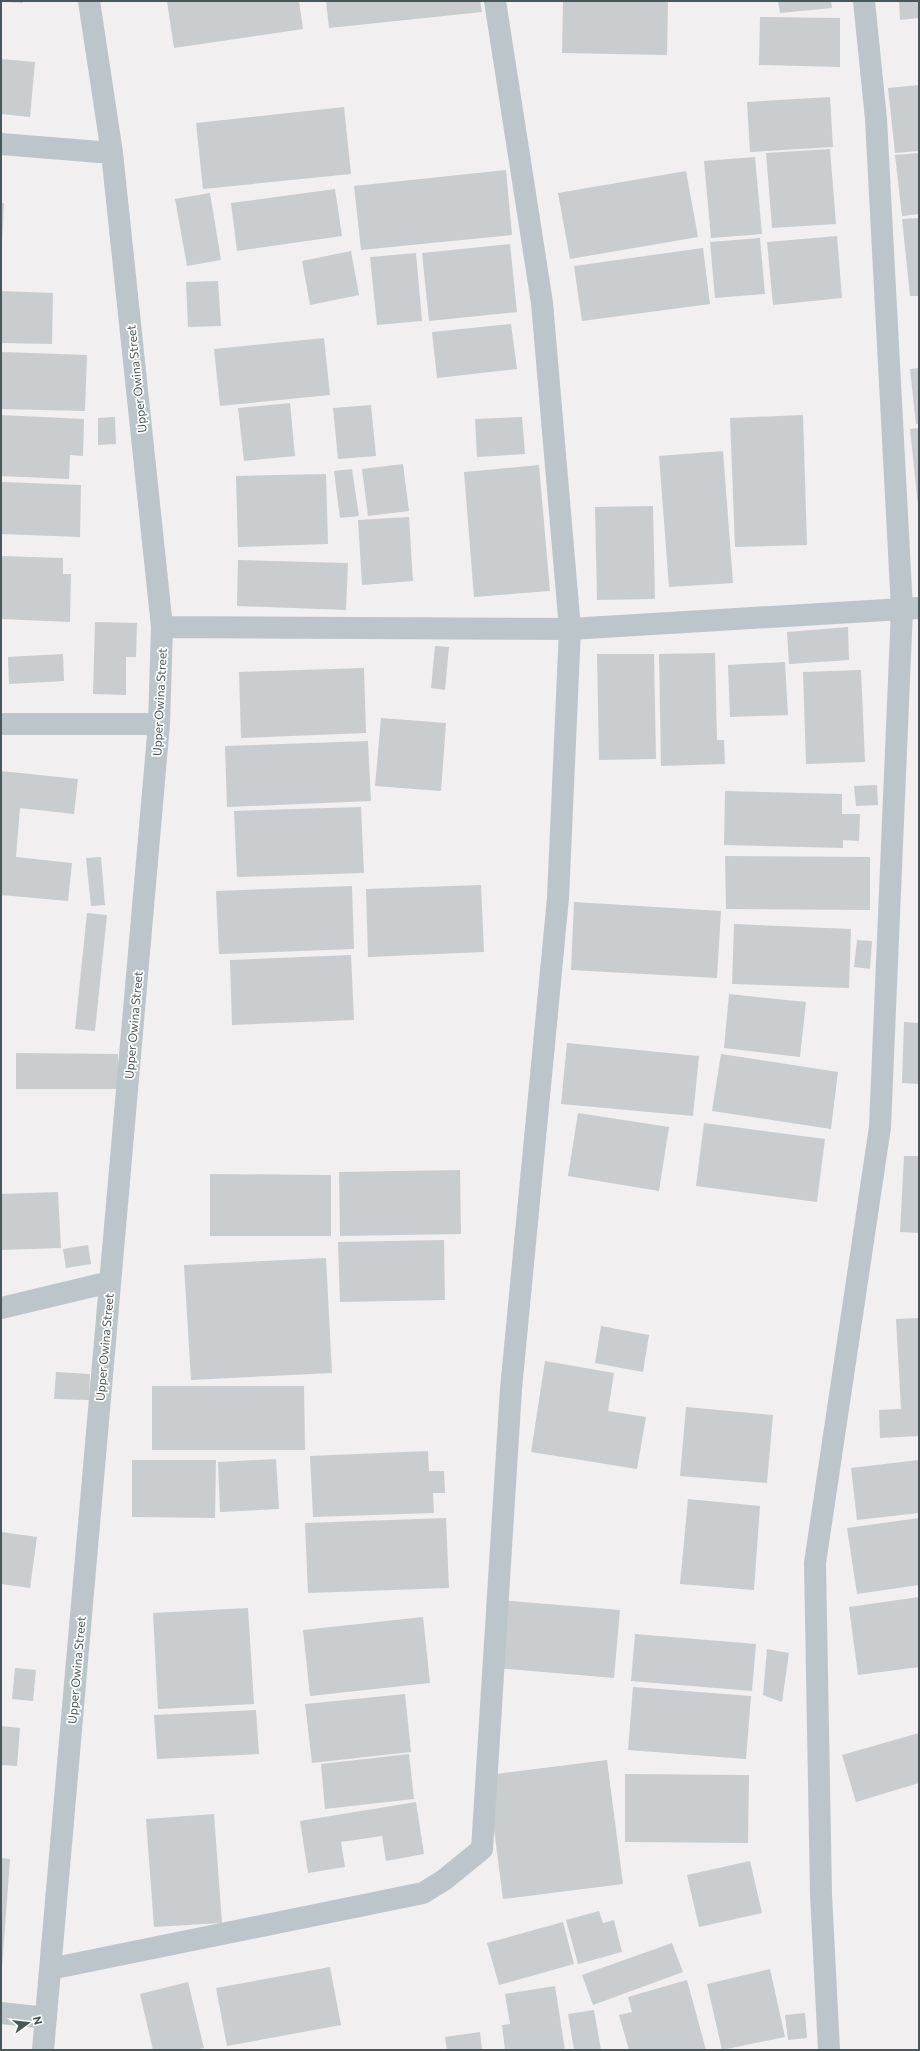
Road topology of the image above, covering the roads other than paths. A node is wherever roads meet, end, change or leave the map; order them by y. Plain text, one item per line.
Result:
1 (89, 1) edge
2 (495, 1) edge
3 (864, 1) edge
4 (1, 144) edge
5 (112, 153) junction
6 (910, 608) edge
7 (162, 627) junction
8 (570, 629) junction
9 (1, 724) edge
10 (159, 724) junction
11 (110, 1282) junction
12 (1, 1308) edge
13 (50, 1969) junction
14 (1, 2013) edge
15 (46, 2018) junction
16 (43, 2050) edge
17 (829, 2050) edge

1 - 5 street, Upper Owina Street
2 - 8 street
3 - 6 street
4 - 5 street
5 - 7 street, Upper Owina Street
6 - 8 street
6 - 17 street
7 - 8 street
7 - 10 street, Upper Owina Street
8 - 13 street
9 - 10 street
10 - 11 street, Upper Owina Street
11 - 12 street
11 - 13 street, Upper Owina Street
13 - 15 street, Upper Owina Street
14 - 15 street
15 - 16 street, Upper Owina Street

